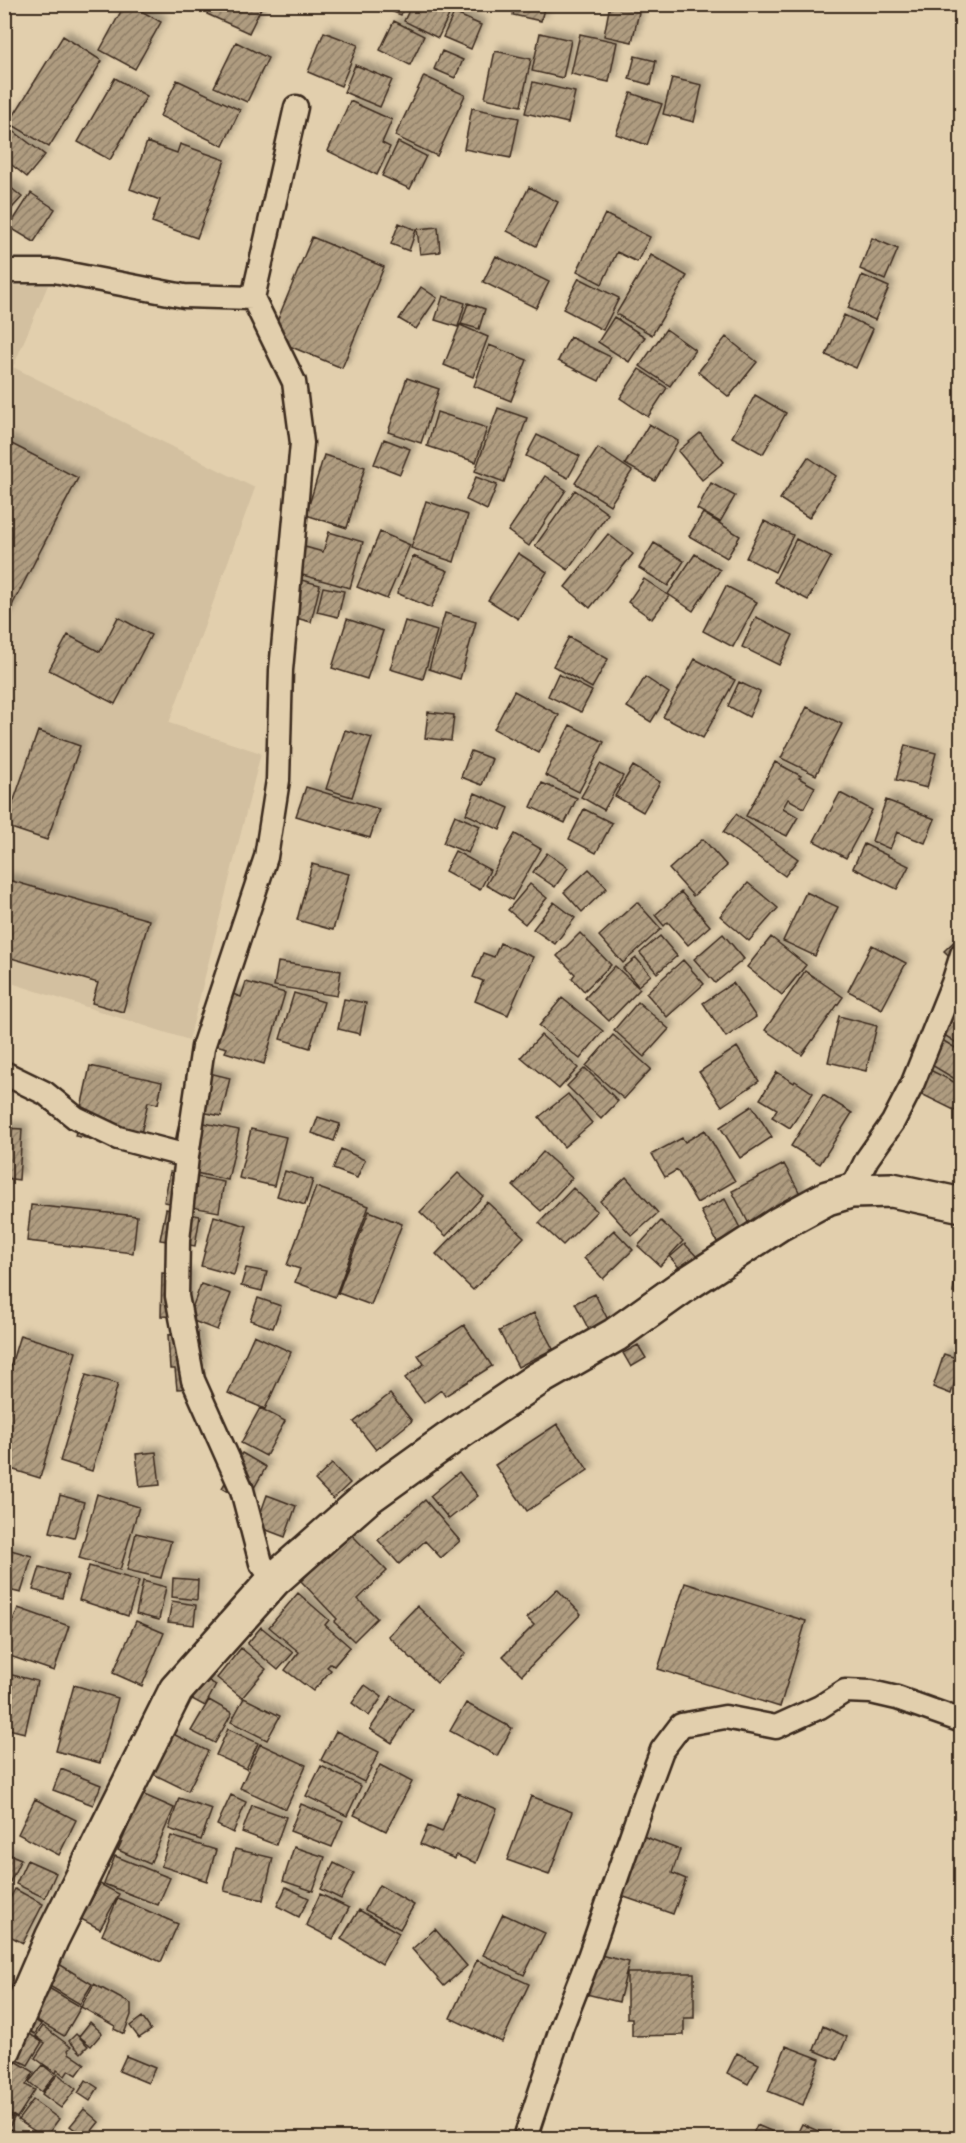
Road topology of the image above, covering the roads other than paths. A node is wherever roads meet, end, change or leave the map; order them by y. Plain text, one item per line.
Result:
1 (296, 107) dead end
2 (4, 271) edge
3 (254, 298) junction
4 (962, 954) edge
5 (4, 1072) edge
6 (187, 1156) junction
7 (851, 1191) junction
8 (962, 1205) edge
9 (274, 1580) junction
10 (962, 1721) edge
11 (4, 2049) edge
12 (525, 2139) edge

1 - 3 lane
2 - 3 lane
3 - 6 lane
4 - 7 lane
5 - 6 lane
6 - 9 lane
7 - 8 street
7 - 9 street
9 - 11 street
10 - 12 lane

